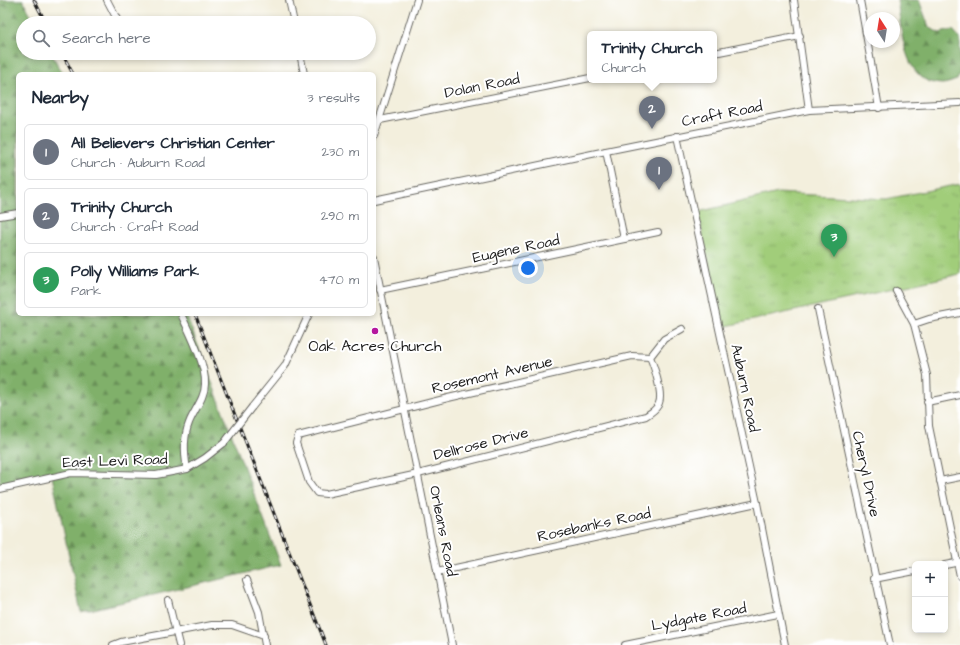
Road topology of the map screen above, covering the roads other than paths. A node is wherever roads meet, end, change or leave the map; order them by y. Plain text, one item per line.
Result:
1 (107, 0) edge
2 (290, 0) edge
3 (417, 0) edge
4 (794, 0) edge
5 (860, 0) edge
6 (115, 16) edge
7 (293, 16) edge
8 (800, 36) junction
9 (717, 52) edge
10 (301, 60) edge
11 (304, 72) edge
12 (587, 79) edge
13 (960, 103) edge
14 (879, 108) junction
15 (810, 110) junction
16 (380, 120) junction
17 (376, 131) edge
18 (677, 136) junction
19 (606, 151) junction
20 (376, 200) edge
21 (16, 213) edge
22 (0, 216) edge
23 (658, 232) dead end
24 (624, 239) junction
25 (376, 269) edge
26 (380, 290) junction
27 (896, 291) dead end
28 (818, 308) dead end
29 (960, 313) edge
30 (182, 316) edge
31 (307, 316) edge
32 (914, 324) junction
33 (682, 329) dead end
34 (650, 357) junction
35 (960, 395) edge
36 (927, 402) junction
37 (404, 410) junction
38 (298, 436) joint
39 (187, 469) junction
40 (418, 474) junction
41 (960, 476) edge
42 (940, 481) junction
43 (0, 489) edge
44 (757, 503) junction
45 (959, 562) edge
46 (948, 564) edge
47 (437, 572) junction
48 (912, 572) edge
49 (960, 576) edge
50 (874, 579) junction
51 (247, 580) dead end
52 (168, 600) dead end
53 (778, 614) junction
54 (176, 632) junction
55 (264, 636) junction
56 (113, 645) edge
57 (179, 645) edge
58 (265, 645) edge
59 (452, 645) edge
60 (625, 645) edge
61 (785, 645) edge
62 (890, 645) edge

1 - 6 street
2 - 7 street
3 - 16 street
4 - 8 street
5 - 14 street
8 - 9 street
8 - 15 street
10 - 11 street
12 - 16 street, Dolan Road
13 - 14 street, Craft Road
14 - 15 street, Craft Road
15 - 18 street, Craft Road
16 - 17 street
18 - 19 street, Craft Road
18 - 44 street, Auburn Road
19 - 20 street, Craft Road
19 - 24 street
21 - 22 street
23 - 24 street, Eugene Road
24 - 26 street, Eugene Road
25 - 26 street, Orleans Road
26 - 37 street, Orleans Road
27 - 32 street
28 - 50 street, Cheryl Drive
29 - 32 street
30 - 39 street
31 - 39 street, East Levi Road, bridge
32 - 36 street
33 - 34 street
34 - 37 street, Rosemont Avenue
34 - 40 street, Dellrose Drive
35 - 36 street
36 - 42 street
37 - 38 street, Rosemont Avenue
37 - 40 street, Orleans Road
38 - 40 street, Dellrose Drive
39 - 43 street, East Levi Road
40 - 47 street, Orleans Road
41 - 42 street
42 - 45 street
44 - 47 street, Rosebanks Road
44 - 53 street, Auburn Road
45 - 46 street
45 - 49 street
47 - 59 street, Orleans Road
48 - 50 street
50 - 62 street, Cheryl Drive
51 - 55 street
52 - 54 street
53 - 60 street, Lydgate Road
53 - 61 street, Auburn Road
54 - 55 street
54 - 56 street
54 - 57 street
55 - 58 street

